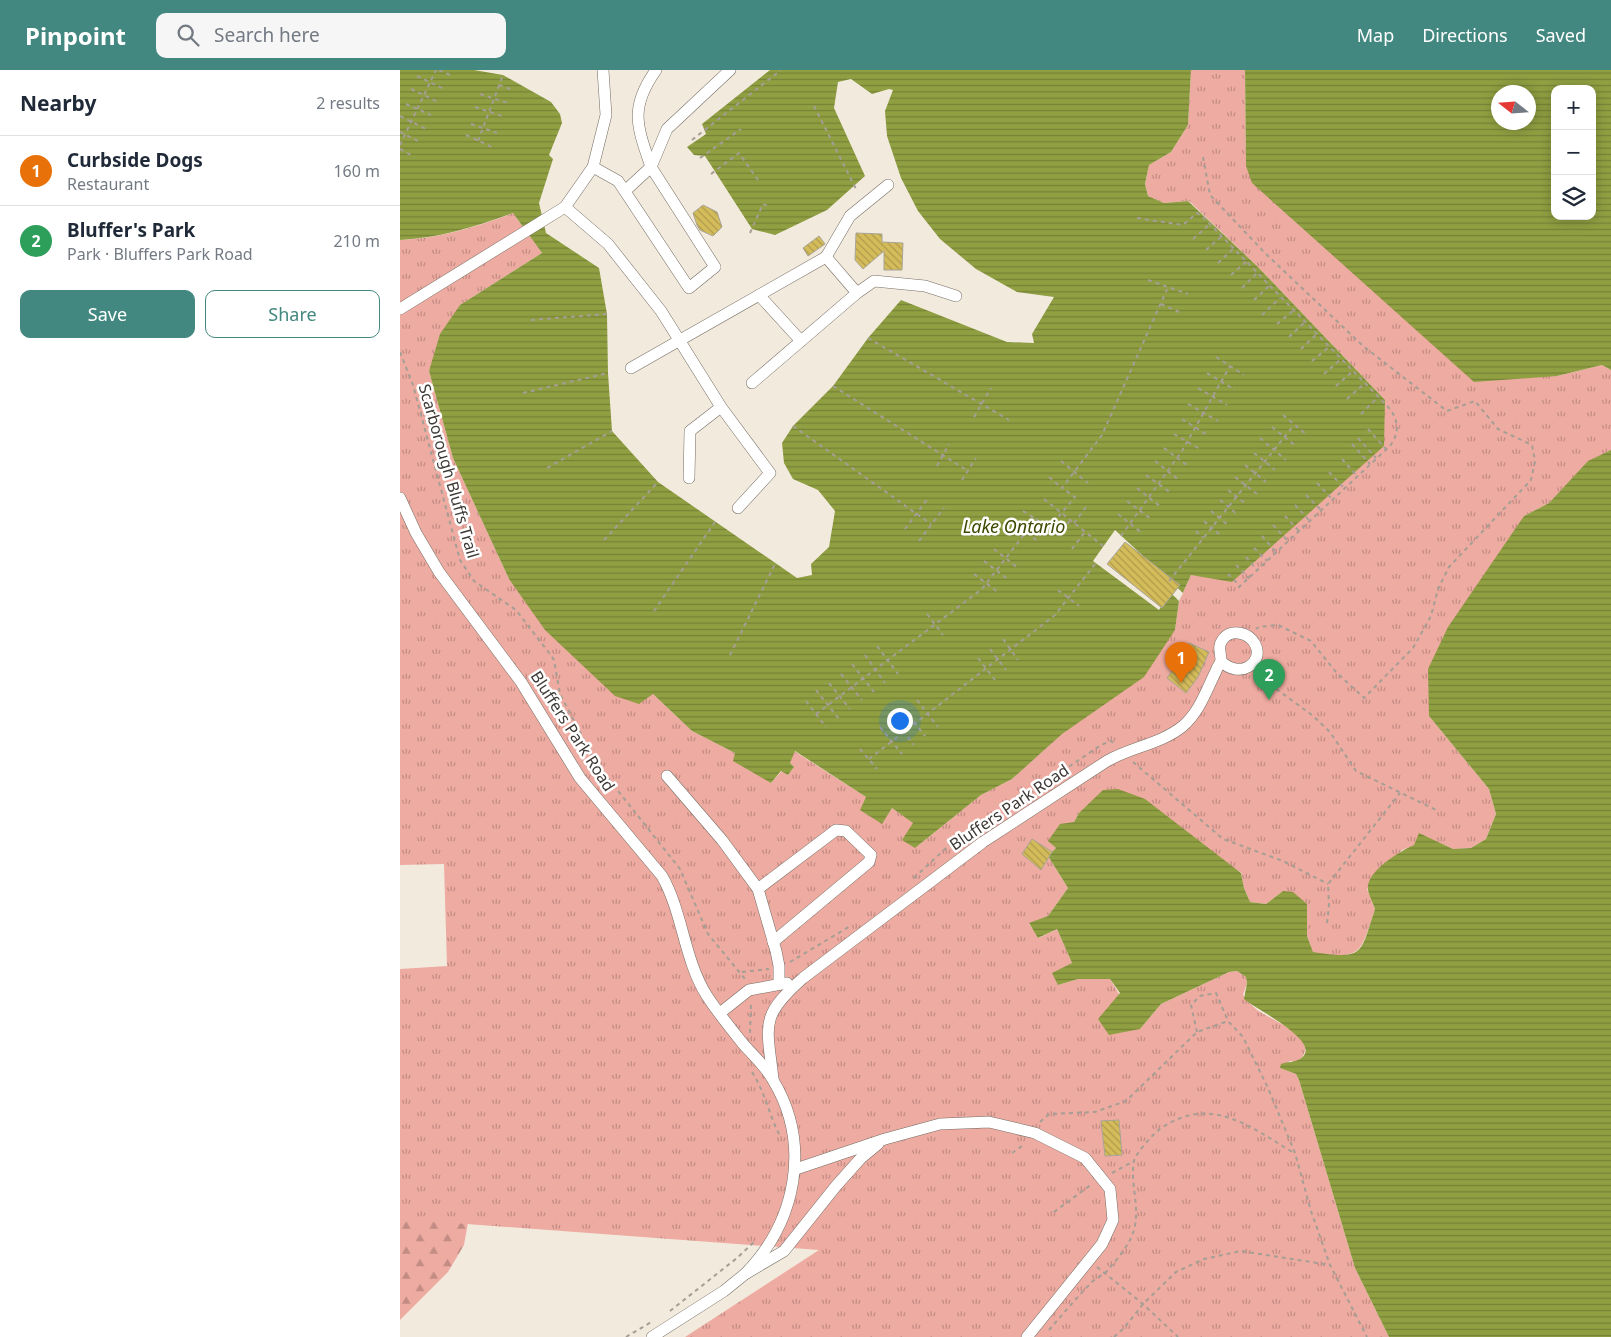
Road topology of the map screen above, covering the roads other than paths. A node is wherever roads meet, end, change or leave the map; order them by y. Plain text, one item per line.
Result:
1 (603, 70) edge
2 (656, 70) edge
3 (730, 70) edge
4 (593, 167) junction
5 (651, 167) junction
6 (888, 185) dead end
7 (625, 191) junction
8 (565, 207) junction
9 (826, 258) junction
10 (857, 293) junction
11 (760, 295) junction
12 (956, 296) dead end
13 (400, 309) edge
14 (680, 340) junction
15 (801, 341) junction
16 (631, 368) dead end
17 (752, 383) dead end
18 (721, 408) junction
19 (689, 478) dead end
20 (400, 498) edge
21 (738, 508) dead end
22 (1221, 662) junction
23 (667, 776) dead end
24 (758, 889) junction
25 (773, 942) junction
26 (803, 978) junction
27 (779, 984) junction
28 (720, 1013) junction
29 (773, 1079) junction
30 (885, 1139) junction
31 (796, 1169) junction
32 (745, 1274) junction
33 (652, 1337) edge
34 (1027, 1337) edge

1 - 4 street
2 - 5 street
3 - 5 street
4 - 7 street
4 - 8 street
5 - 7 street
5 - 7 street
6 - 9 street
8 - 13 street
8 - 14 street
9 - 10 street
9 - 11 street
10 - 12 street
10 - 15 street
11 - 14 street
11 - 15 street
14 - 16 street
14 - 18 street
15 - 17 street
18 - 19 street
18 - 21 street
20 - 28 street, Bluffers Park Road
22 - 22 street, Bluffers Park Road
22 - 26 street, Bluffers Park Road
23 - 24 street
24 - 25 street
24 - 25 street
25 - 27 street
26 - 27 street, Bluffers Park Road
26 - 29 street, Bluffers Park Road
27 - 28 street, Bluffers Park Road
28 - 29 street, Bluffers Park Road
29 - 31 street, Bluffers Park Road
30 - 31 street
30 - 32 street
30 - 34 street
31 - 32 street, Bluffers Park Road
32 - 33 street

